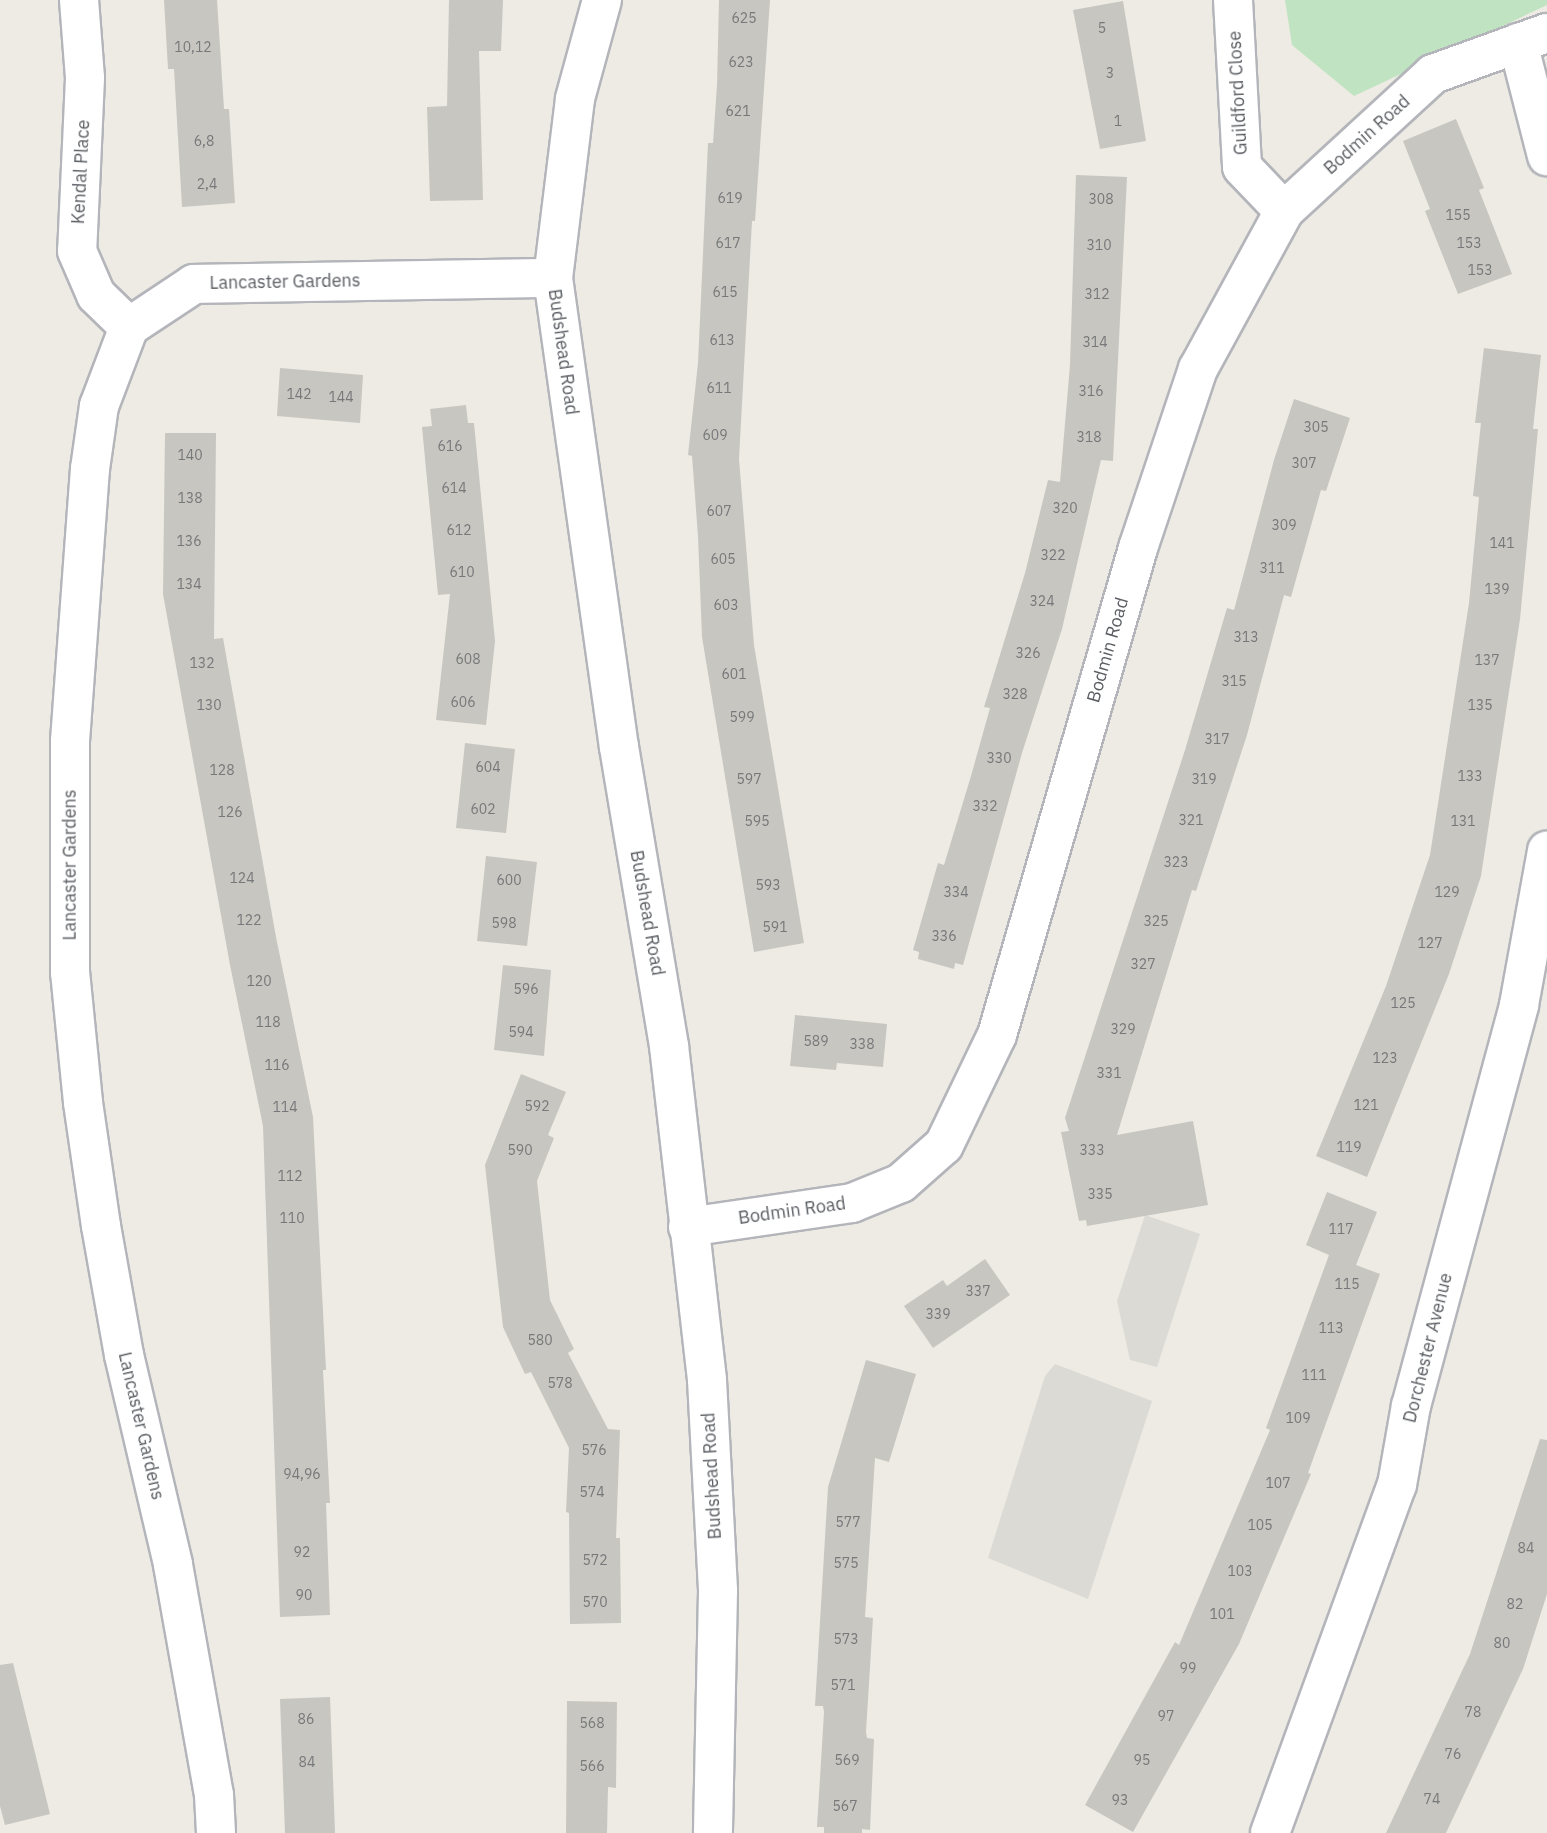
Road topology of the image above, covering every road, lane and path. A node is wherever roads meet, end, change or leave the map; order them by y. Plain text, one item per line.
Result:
1 (79, 0) edge
2 (602, 0) edge
3 (1233, 0) edge
4 (1533, 38) edge
5 (1547, 156) edge
6 (1283, 211) junction
7 (552, 278) junction
8 (129, 327) junction
9 (1547, 851) edge
10 (688, 1227) junction
11 (216, 1833) edge
12 (713, 1833) edge
13 (1270, 1833) edge

1 - 8 street, Kendal Place
2 - 7 street, Budshead Road
3 - 6 street, Guildford Close
4 - 5 street
4 - 6 street, Bodmin Road
6 - 10 street, Bodmin Road
7 - 8 street, Lancaster Gardens
7 - 10 street, Budshead Road
8 - 11 street, Lancaster Gardens
9 - 13 street, Dorchester Avenue
10 - 12 street, Budshead Road

